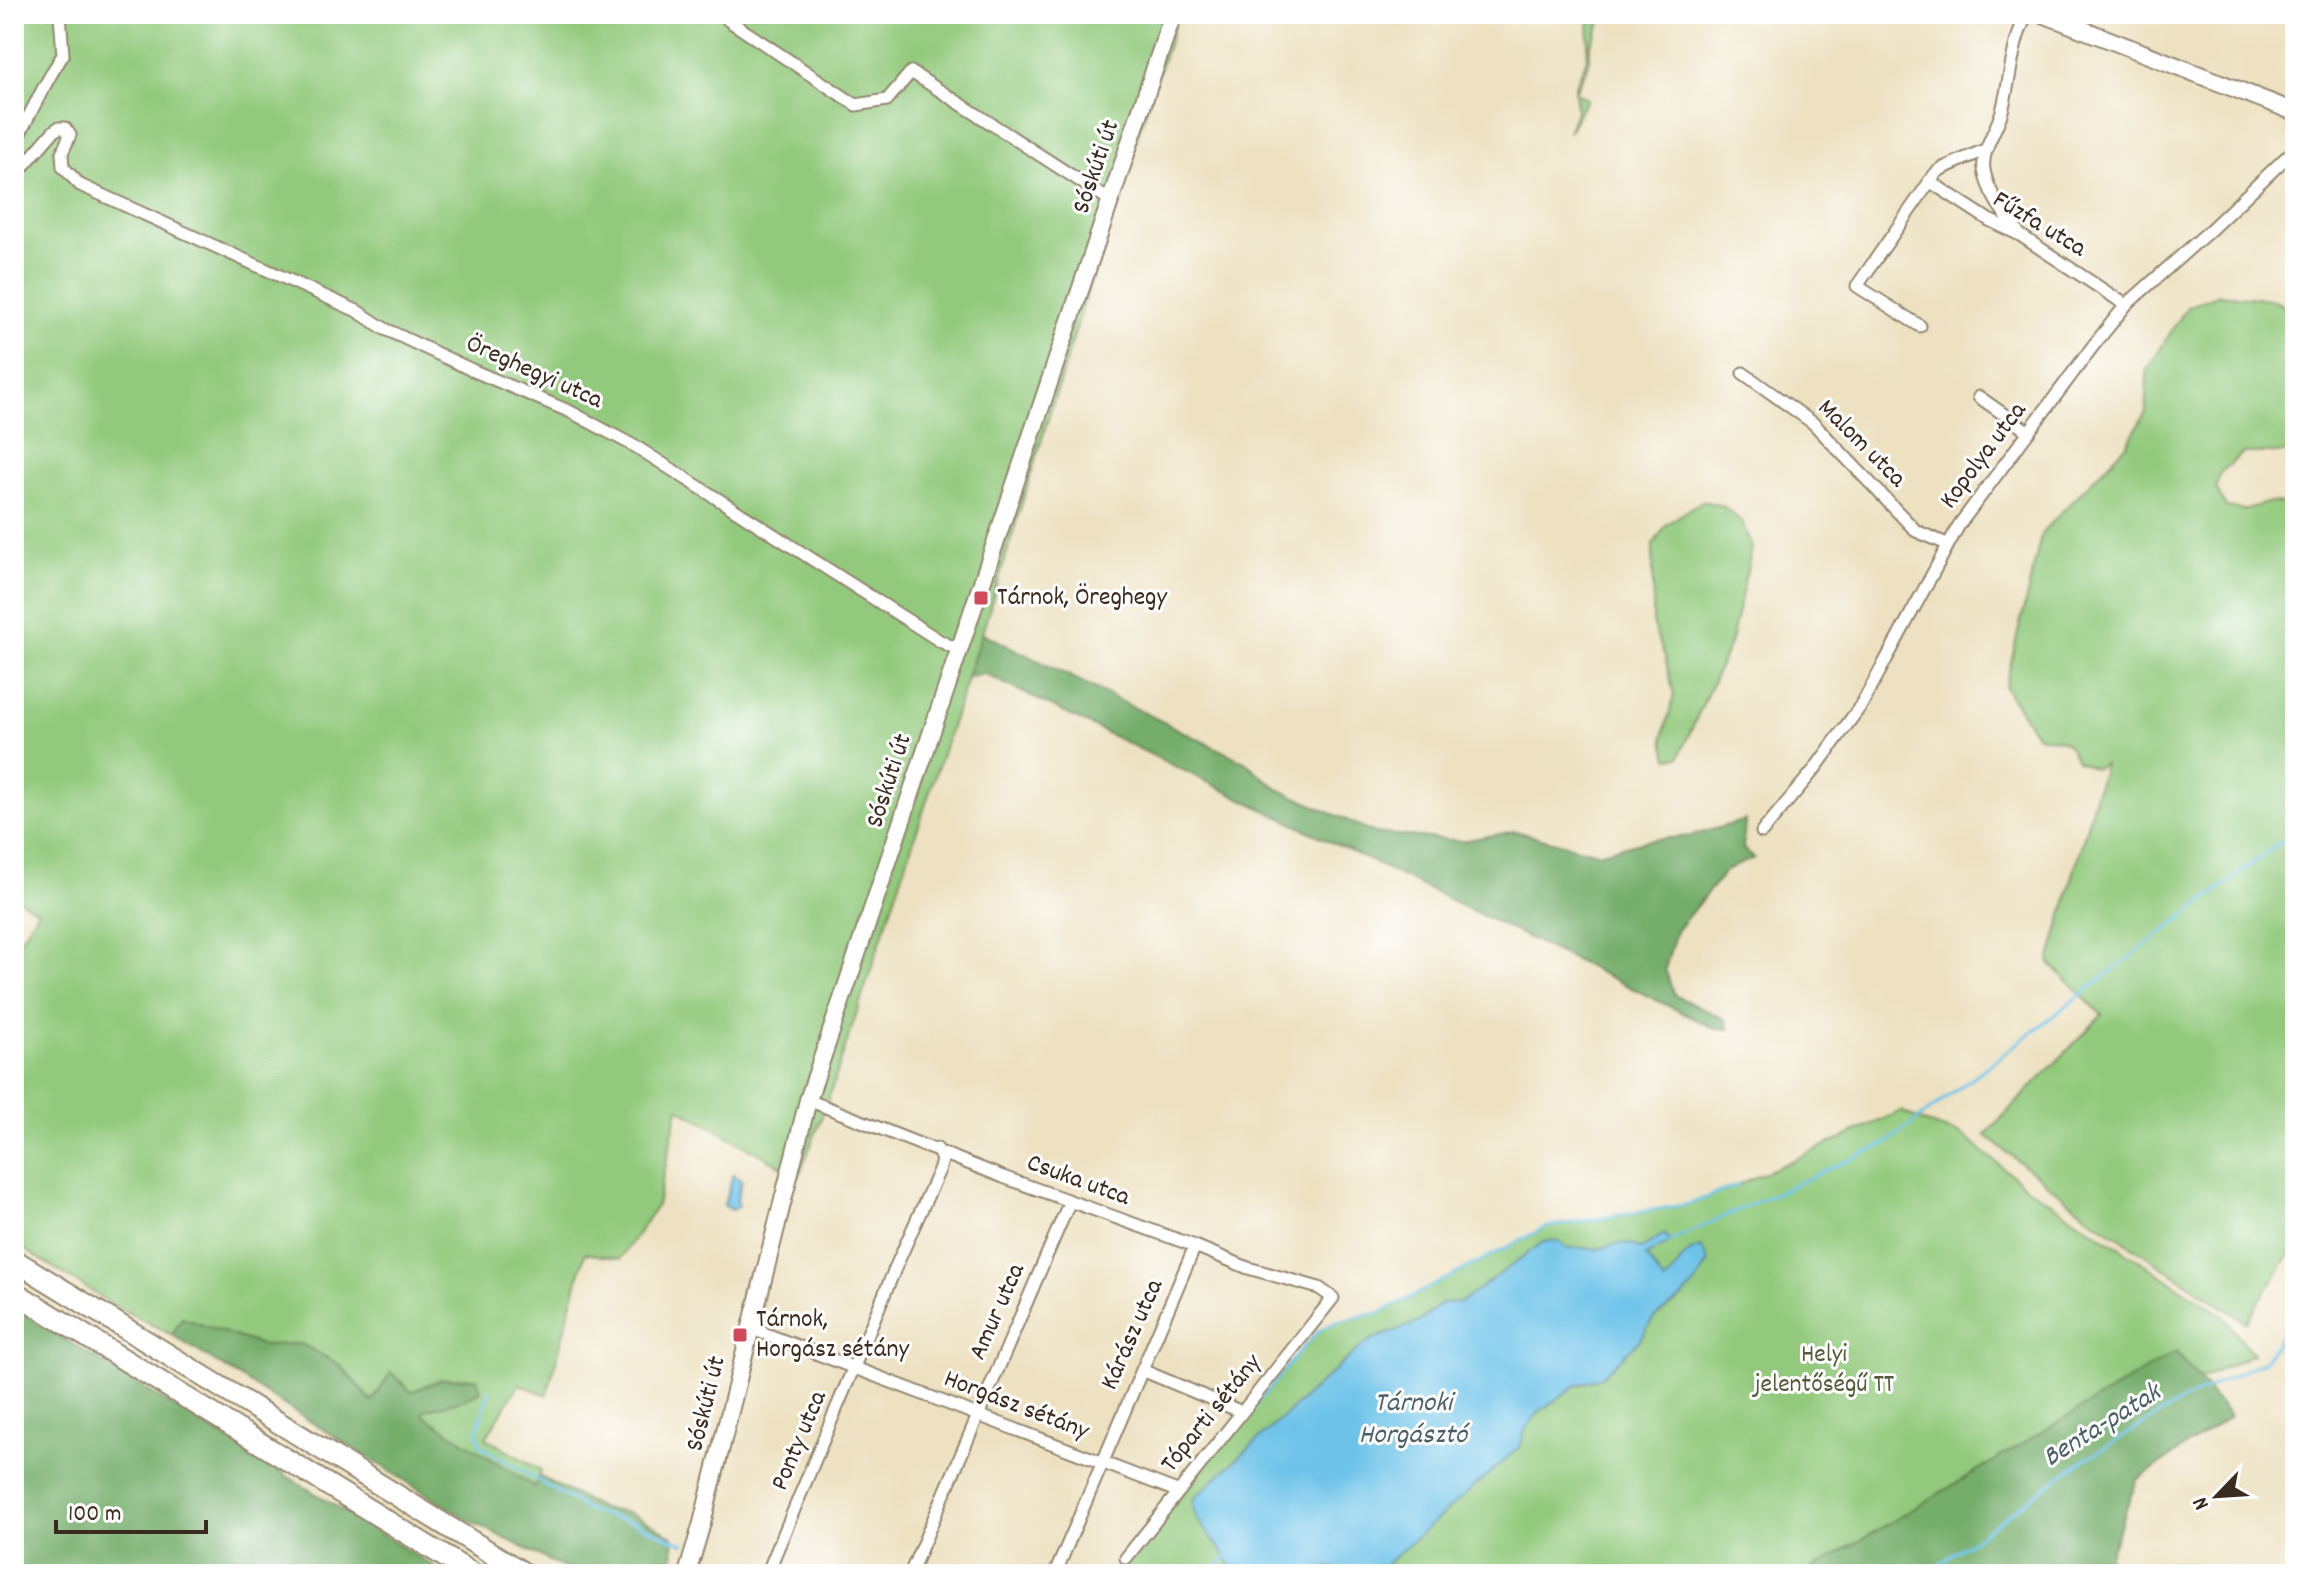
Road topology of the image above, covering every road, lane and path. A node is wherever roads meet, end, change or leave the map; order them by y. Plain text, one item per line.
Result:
1 (60, 14) edge
2 (1173, 14) edge
3 (2027, 14) edge
4 (2043, 14) edge
5 (728, 20) dead end
6 (2295, 112) edge
7 (14, 144) edge
8 (1987, 149) junction
9 (2295, 149) edge
10 (14, 177) edge
11 (1929, 181) junction
12 (1111, 201) junction
13 (2020, 235) junction
14 (2126, 305) junction
15 (1920, 326) dead end
16 (1743, 373) dead end
17 (1979, 397) dead end
18 (2029, 432) junction
19 (1947, 544) junction
20 (959, 650) junction
21 (1762, 832) dead end
22 (808, 1100) junction
23 (937, 1149) junction
24 (1070, 1201) junction
25 (1195, 1246) junction
26 (14, 1260) edge
27 (14, 1292) edge
28 (1333, 1298) joint
29 (750, 1328) junction
30 (855, 1368) junction
31 (1142, 1370) junction
32 (1242, 1412) junction
33 (977, 1415) junction
34 (1101, 1462) junction
35 (1177, 1491) junction
36 (1126, 1558) dead end
37 (473, 1574) edge
38 (525, 1574) edge
39 (687, 1574) edge
40 (767, 1574) edge
41 (910, 1574) edge
42 (1055, 1574) edge

1 - 7 street
2 - 12 main road, Sóskúti út
3 - 8 street
4 - 6 main road
5 - 12 street
8 - 11 street
8 - 13 street
9 - 14 street, Kopolya utca
10 - 20 street, Öreghegyi utca
11 - 13 street, Fűzfa utca
11 - 15 street
12 - 20 main road, Sóskúti út
13 - 14 street, Fűzfa utca
14 - 18 street, Kopolya utca
16 - 19 street, Malom utca
17 - 18 street
18 - 19 street, Kopolya utca
19 - 21 street, Kopolya utca
20 - 22 main road, Sóskúti út
22 - 23 street, Csuka utca
22 - 29 main road, Sóskúti út
23 - 24 street, Csuka utca
23 - 30 street, Ponty utca
24 - 25 street, Csuka utca
24 - 33 street, Amur utca
25 - 28 street, Csuka utca
25 - 31 street, Kárász utca
26 - 38 highway
27 - 37 highway
28 - 32 street, Tóparti sétány
29 - 30 street, Horgász sétány
29 - 39 main road, Sóskúti út
30 - 33 street, Horgász sétány
30 - 40 street, Ponty utca
31 - 32 street
31 - 34 street, Kárász utca
32 - 35 street, Tóparti sétány
33 - 34 street, Horgász sétány
33 - 41 street, Amur utca
34 - 35 street, Horgász sétány
34 - 42 street, Kárász utca
35 - 36 street, Tóparti sétány

